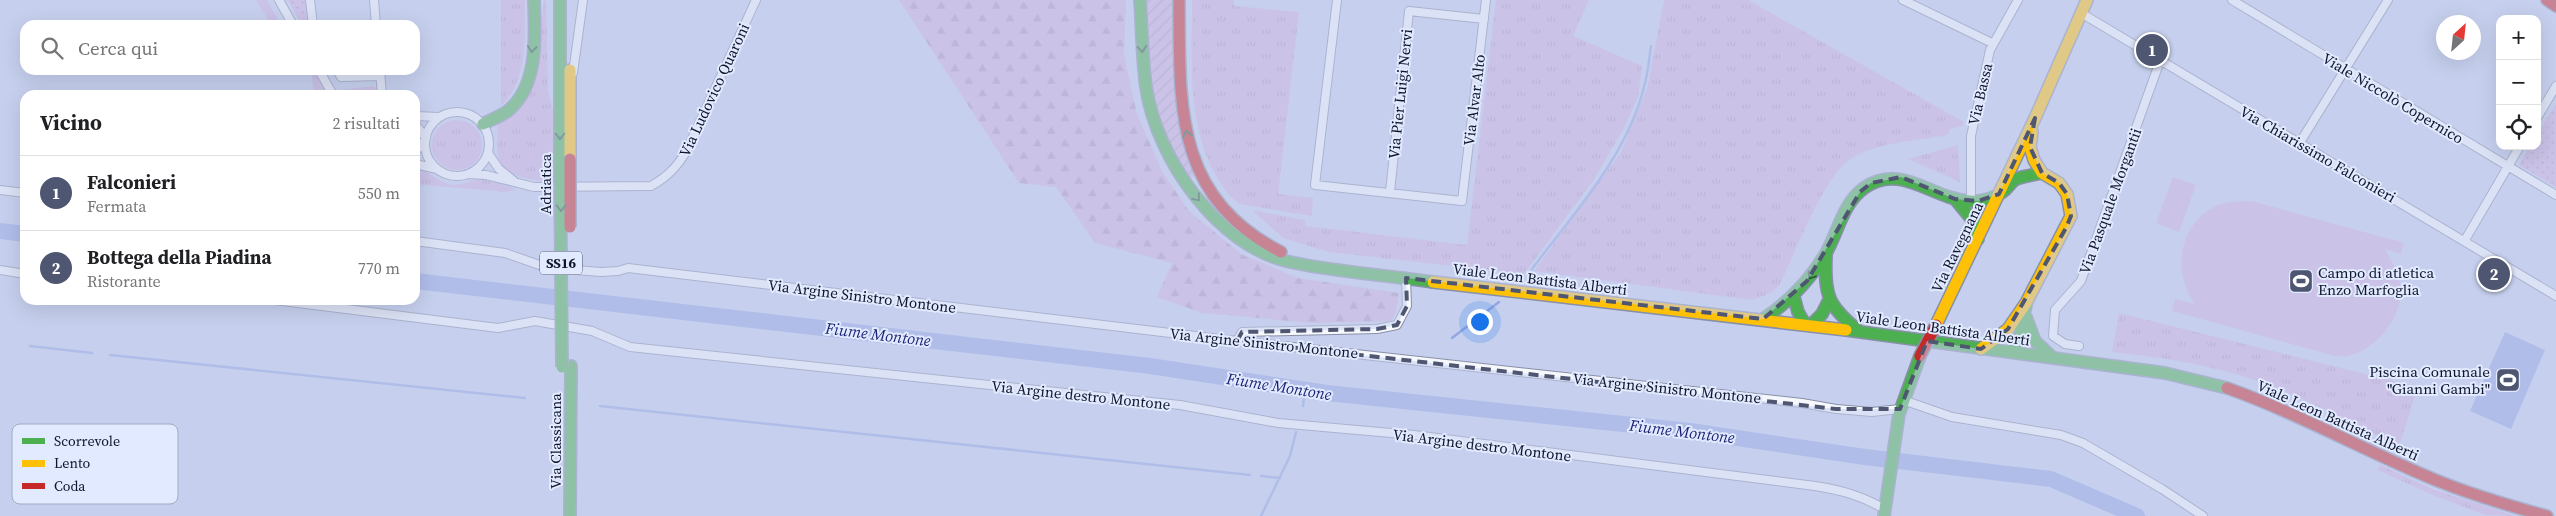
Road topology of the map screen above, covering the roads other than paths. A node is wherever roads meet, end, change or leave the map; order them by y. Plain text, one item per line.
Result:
1 (279, 0) edge
2 (310, 0) edge
3 (374, 0) edge
4 (534, 0) edge
5 (552, 0) edge
6 (560, 0) edge
7 (570, 0) edge
8 (583, 0) edge
9 (756, 0) edge
10 (1140, 0) edge
11 (1179, 0) edge
12 (1337, 0) edge
13 (1486, 0) edge
14 (1904, 0) edge
15 (2018, 0) edge
16 (2087, 0) edge
17 (2232, 0) edge
18 (2388, 0) edge
19 (2547, 0) edge
20 (2556, 6) edge
21 (2081, 13) junction
22 (1484, 19) junction
23 (291, 20) edge
24 (312, 20) edge
25 (376, 20) edge
26 (1992, 43) junction
27 (2160, 60) junction
28 (2346, 70) junction
29 (322, 75) edge
30 (340, 75) edge
31 (364, 75) edge
32 (380, 75) edge
33 (2556, 86) edge
34 (330, 90) edge
35 (382, 90) edge
36 (570, 93) junction
37 (560, 111) junction
38 (2541, 111) edge
39 (420, 116) edge
40 (439, 117) junction
41 (2036, 118) junction
42 (483, 124) junction
43 (420, 131) edge
44 (426, 139) junction
45 (2299, 144) junction
46 (420, 146) edge
47 (2518, 150) edge
48 (488, 153) junction
49 (565, 159) junction
50 (420, 165) edge
51 (2508, 167) junction
52 (438, 170) junction
53 (2042, 173) junction
54 (468, 174) junction
55 (520, 185) junction
56 (0, 190) edge
57 (20, 192) edge
58 (1390, 192) junction
59 (1999, 194) junction
60 (2556, 195) edge
61 (1971, 196) dead end
62 (1955, 199) junction
63 (1978, 239) junction
64 (2465, 240) junction
65 (420, 243) edge
66 (1826, 253) junction
67 (1310, 266) junction
68 (0, 270) edge
69 (20, 273) edge
70 (1406, 278) junction
71 (2556, 296) edge
72 (1794, 297) junction
73 (1828, 302) junction
74 (2026, 304) junction
75 (314, 305) edge
76 (2026, 317) junction
77 (1763, 320) junction
78 (1808, 325) junction
79 (2008, 329) junction
80 (1860, 332) junction
81 (1237, 341) junction
82 (2079, 346) dead end
83 (1981, 349) junction
84 (2010, 352) junction
85 (2054, 358) junction
86 (566, 366) junction
87 (1900, 408) junction
88 (1885, 513) edge
89 (561, 516) edge
90 (570, 516) edge
91 (2203, 516) edge
92 (2547, 516) edge

1 - 23 street
2 - 24 street
3 - 25 street
4 -> 42 main road
5 - 37 main road
6 - 37 main road, Adriatica / SS16
7 - 36 main road, Adriatica / SS16
8 - 36 street, SS16
9 - 55 street, Via Ludovico Quaroni
10 -> 67 main road, Viale Leon Battista Alberti
67 -> 11 main road, Viale Leon Battista Alberti
12 - 58 street
13 - 22 street, Via Alvar Alto
14 - 26 street
15 - 26 street, Via Bassa
16 - 21 main road, Via Ravegnana
17 - 28 street, Viale Niccolò Copernico
18 - 28 street
19 - 20 main road
21 - 27 street, Via Chiarissimo Falconieri
21 - 41 main road, Via Ravegnana
22 - 58 street, Via Alvar Alto
22 - 58 street, Via Pier Luigi Nervi
26 - 61 street, Via Bassa
27 - 45 street, Via Chiarissimo Falconieri
27 - 82 street, Via Pasquale Morgantii
28 - 45 street
28 - 51 street, Viale Niccolò Copernico
29 - 34 street
30 - 31 street
32 - 35 street
33 - 38 street
36 - 49 main road, Adriatica / SS16
37 -> 49 main road, Adriatica / SS16
39 - 40 street
40 - 42 street
40 - 44 street
41 - 53 main road
41 - 59 main road, Via Ravegnana
42 - 48 street
43 - 44 street
44 - 46 street
44 - 52 street
45 - 64 street, Via Chiarissimo Falconieri
47 - 51 street
48 - 54 street
48 - 55 street
49 - 86 main road, Adriatica / SS16, bridge
50 - 52 street, Via Ludovico Quaroni
51 - 60 street, Viale Niccolò Copernico
51 - 64 street
52 - 54 street, Via Ludovico Quaroni
53 - 59 main road
53 - 74 main road
54 - 55 street, Via Ludovico Quaroni
56 - 57 street
59 - 62 main road
59 - 63 main road, Via Ravegnana
62 - 63 main road
62 - 66 main road
63 - 87 main road, Via Ravegnana, bridge
64 - 71 street, Via Chiarissimo Falconieri
65 - 81 street, Via Argine Sinistro Montone
66 -> 72 main road
66 - 73 main road
67 - 70 main road, Viale Leon Battista Alberti
68 - 69 street
70 - 77 main road, Viale Leon Battista Alberti
70 - 81 street
72 - 77 main road
72 - 78 main road
73 - 78 main road
73 - 80 main road
74 - 76 main road
74 - 79 main road
75 - 88 street, Via Argine destro Montone
76 - 84 main road
76 - 85 main road
77 - 78 main road, Viale Leon Battista Alberti
78 - 80 main road, Viale Leon Battista Alberti
79 - 83 main road
79 - 84 main road
80 - 83 main road, Viale Leon Battista Alberti
81 - 87 street, Via Argine Sinistro Montone
83 - 84 main road, Viale Leon Battista Alberti
84 - 85 main road, Viale Leon Battista Alberti
85 - 92 main road, Viale Leon Battista Alberti
86 - 89 main road, Via Classicana / SS16
86 - 90 main road, Via Classicana / SS16
87 - 88 main road, Via Ravegnana
87 - 91 street

